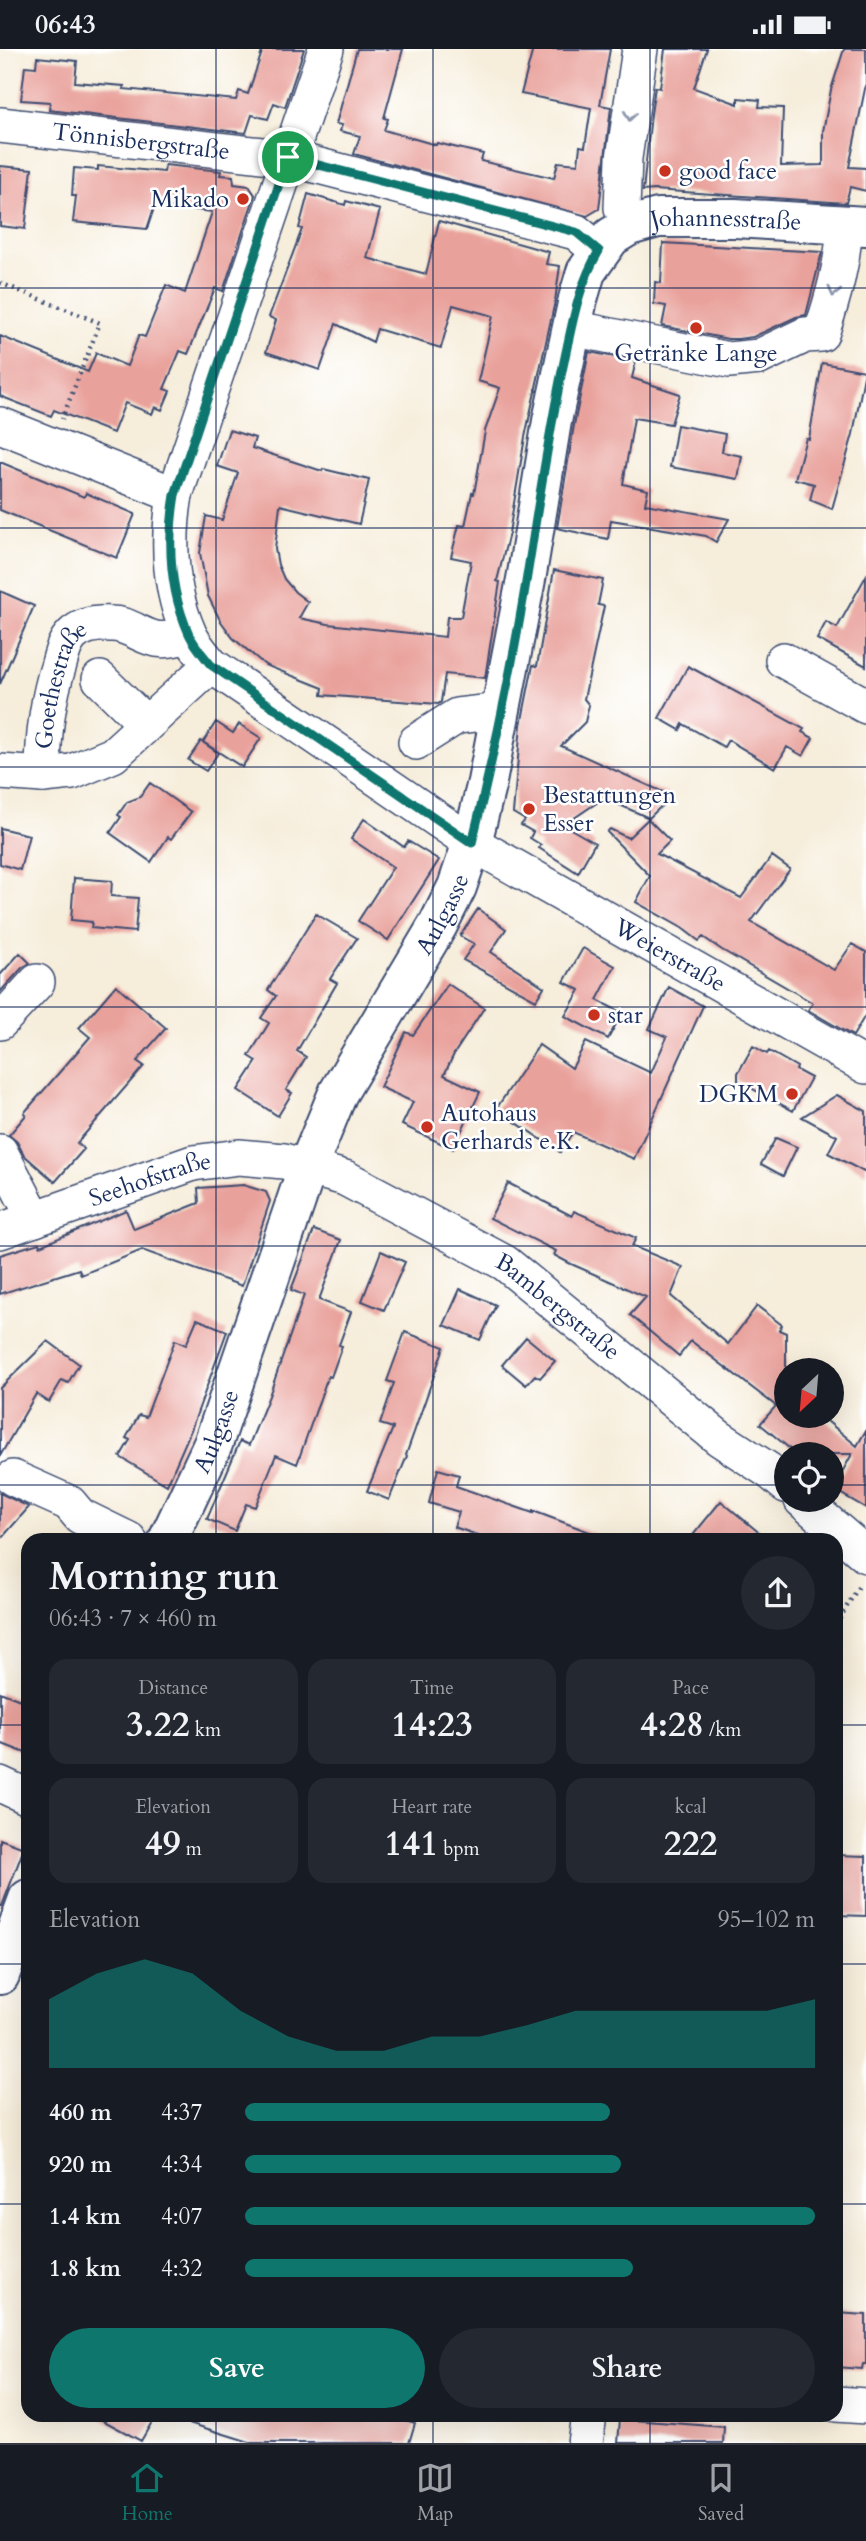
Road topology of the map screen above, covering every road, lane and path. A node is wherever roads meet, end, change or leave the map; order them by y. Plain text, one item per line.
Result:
1 (326, 49) edge
2 (640, 49) edge
3 (0, 125) edge
4 (288, 157) junction
5 (856, 225) edge
6 (629, 226) junction
7 (599, 251) junction
8 (0, 283) edge
9 (572, 328) junction
10 (0, 425) edge
11 (52, 446) junction
12 (175, 495) junction
13 (190, 635) junction
14 (783, 660) dead end
15 (211, 665) junction
16 (100, 679) dead end
17 (866, 706) edge
18 (501, 711) junction
19 (146, 724) junction
20 (416, 742) dead end
21 (0, 772) edge
22 (43, 775) junction
23 (472, 843) junction
24 (37, 982) dead end
25 (0, 1022) edge
26 (866, 1066) edge
27 (0, 1152) edge
28 (308, 1166) junction
29 (34, 1219) junction
30 (0, 1231) edge
31 (774, 1475) edge
32 (13, 1478) dead end
33 (813, 1512) edge
34 (115, 1533) edge
35 (171, 1533) edge
36 (833, 1533) edge
37 (843, 1544) edge
38 (864, 1567) edge
39 (843, 1610) edge
40 (0, 1784) edge
41 (21, 1794) edge
42 (21, 1918) edge
43 (0, 1975) edge
44 (843, 2404) edge
45 (866, 2406) edge
46 (588, 2422) edge
47 (585, 2443) edge

1 - 4 street
2 -> 6 street
3 - 4 street, Tönnisbergstraße
4 - 7 street, Tönnisbergstraße
4 - 12 street
5 - 6 main road, Johannesstraße
5 -> 9 street
6 - 7 main road, Johannesstraße
7 - 9 main road, Aulgasse
8 - 11 path
9 - 18 main road, Aulgasse
10 - 11 street
11 - 12 street
12 - 13 street
13 - 15 street
13 - 22 street, Goethestraße
14 - 17 street
15 - 19 street, Goethestraße
15 - 23 street, Weierstraße
16 - 19 street
18 - 20 street
18 - 23 main road, Aulgasse
19 - 22 street, Goethestraße
21 - 22 street, Goethestraße
23 - 26 street, Weierstraße
23 - 28 main road, Aulgasse
24 - 25 street
27 - 29 street
28 - 29 street, Seehofstraße
28 - 31 street, Bambergstraße
28 - 35 main road, Aulgasse
29 - 30 street, Seehofstraße
32 - 34 street
33 - 36 street
37 - 38 street
38 - 39 path
40 - 41 street
42 - 43 main road
44 - 45 street
46 - 47 street

